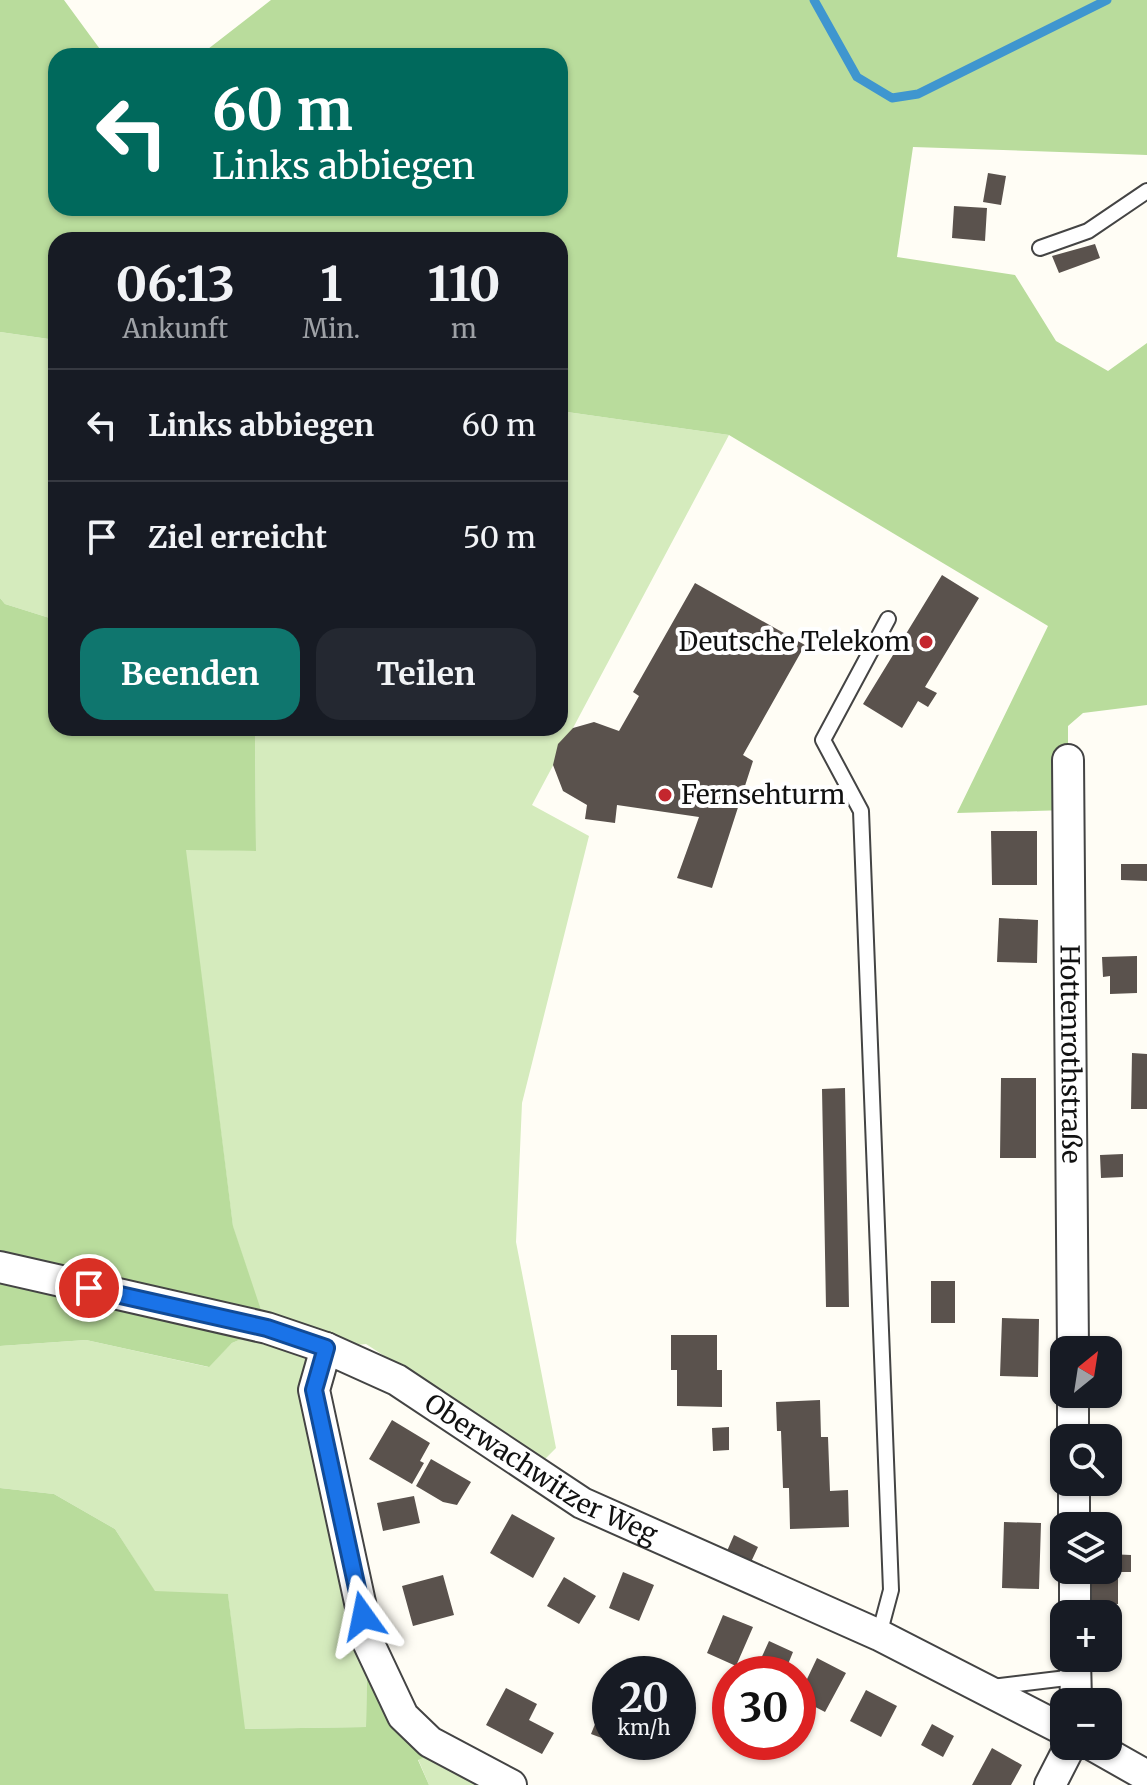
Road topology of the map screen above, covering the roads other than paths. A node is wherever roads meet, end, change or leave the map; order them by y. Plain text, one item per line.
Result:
1 (1147, 191) edge
2 (1040, 248) dead end
3 (888, 619) dead end
4 (1068, 760) dead end
5 (0, 1267) edge
6 (1073, 1336) edge
7 (326, 1348) junction
8 (879, 1635) junction
9 (1075, 1679) edge
10 (982, 1688) junction
11 (1050, 1723) edge
12 (1063, 1760) edge
13 (1119, 1760) edge
14 (1147, 1776) edge
15 (511, 1785) edge
16 (1050, 1785) edge

1 - 2 lane
3 - 8 lane
4 - 6 street, Hottenrothstraße
5 - 7 street, Oberwachwitzer Weg
7 - 8 street, Oberwachwitzer Weg
7 - 15 street
8 - 10 street, Oberwachwitzer Weg
9 - 10 lane
10 - 11 street, Oberwachwitzer Weg
12 - 16 street
13 - 14 street

